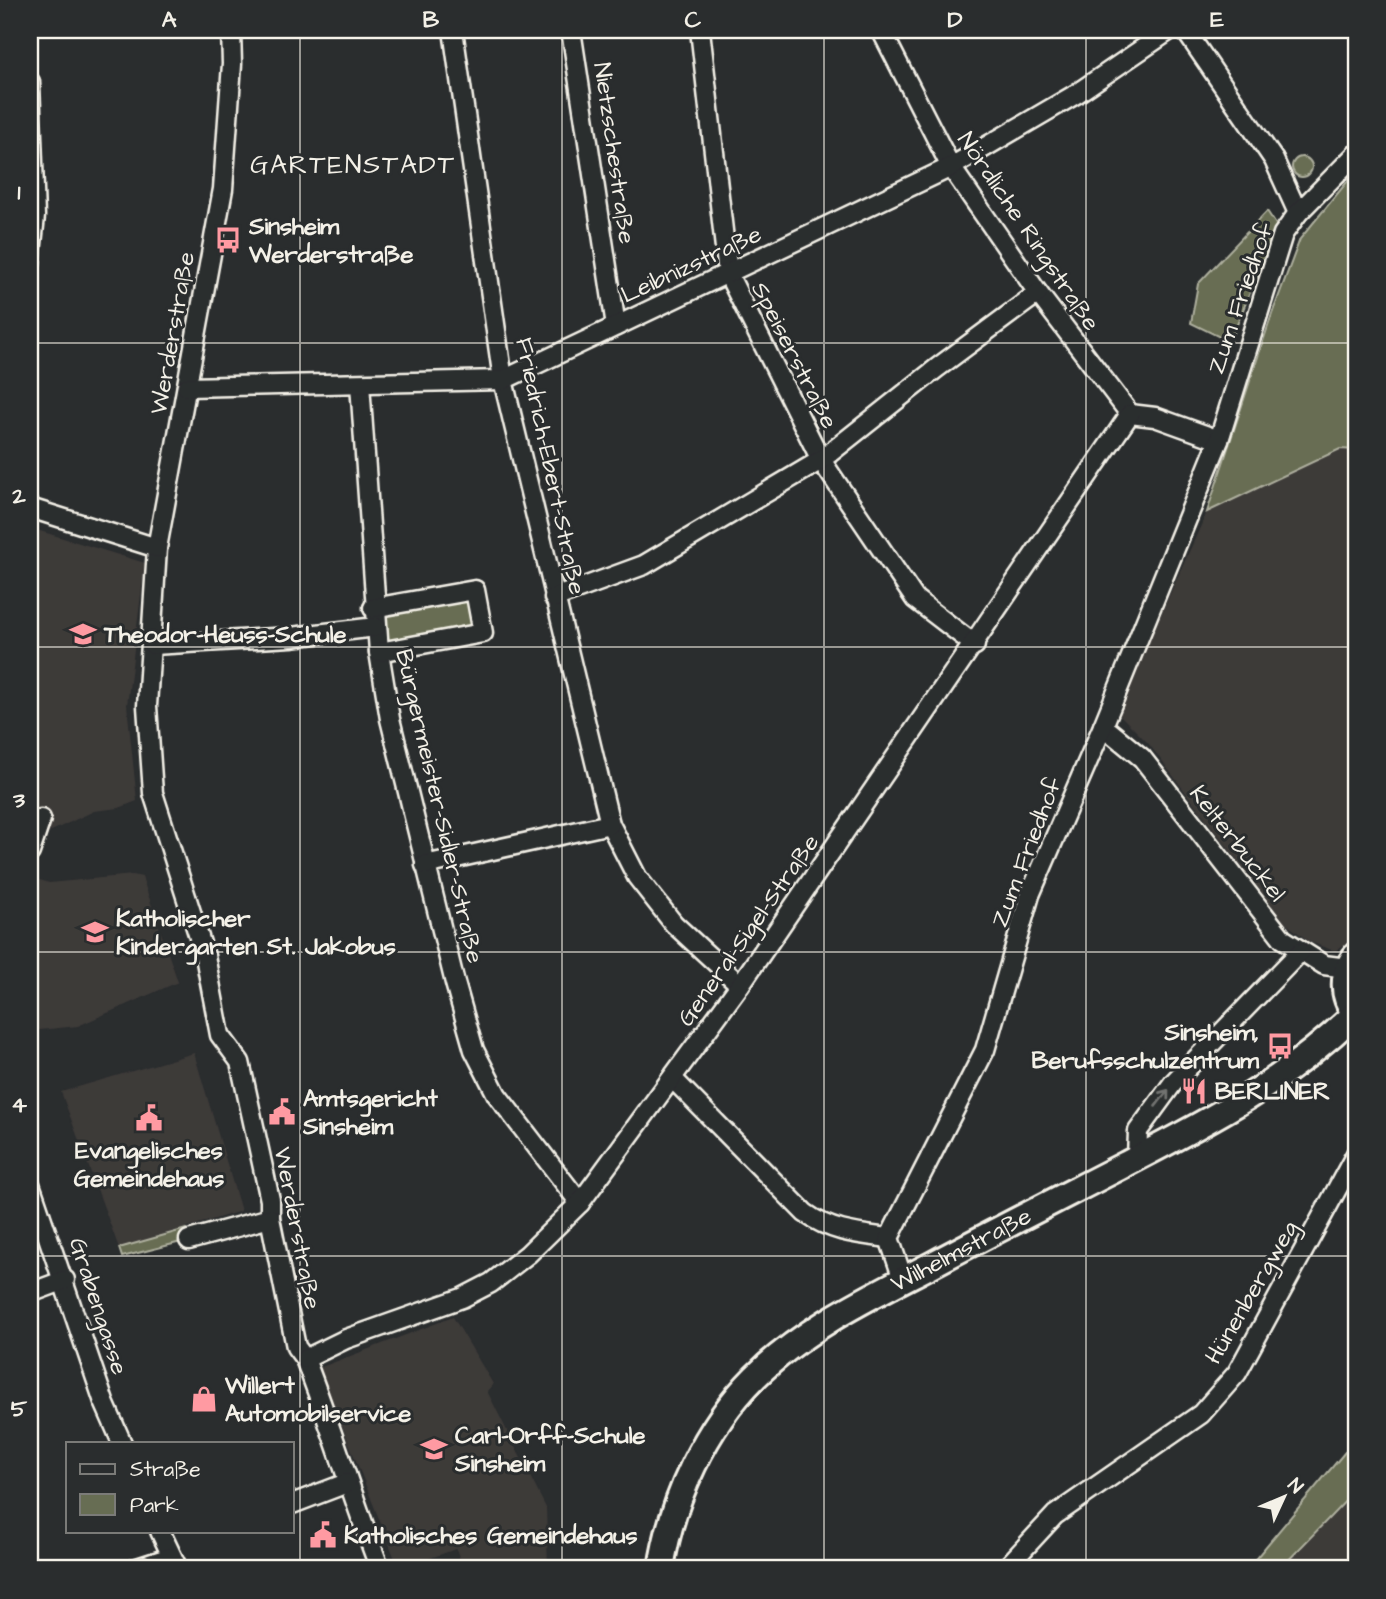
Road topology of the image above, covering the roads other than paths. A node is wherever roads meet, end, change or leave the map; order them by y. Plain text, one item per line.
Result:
1 (231, 30) edge
2 (453, 30) edge
3 (571, 30) edge
4 (700, 30) edge
5 (881, 30) edge
6 (1170, 30) edge
7 (1185, 30) edge
8 (30, 82) edge
9 (1356, 154) edge
10 (951, 167) junction
11 (1298, 213) junction
12 (30, 263) edge
13 (728, 274) junction
14 (1038, 293) junction
15 (616, 326) junction
16 (503, 380) junction
17 (360, 384) junction
18 (187, 387) junction
19 (1130, 414) junction
20 (1219, 440) junction
21 (821, 460) junction
22 (30, 508) edge
23 (157, 548) junction
24 (554, 598) junction
25 (373, 608) junction
26 (376, 627) junction
27 (153, 645) junction
28 (975, 645) junction
29 (379, 652) junction
30 (1103, 726) junction
31 (40, 819) dead end
32 (610, 824) junction
33 (30, 852) edge
34 (425, 864) junction
35 (1300, 953) junction
36 (1352, 962) edge
37 (740, 985) junction
38 (1356, 1014) edge
39 (673, 1079) junction
40 (1356, 1154) edge
41 (1137, 1158) junction
42 (30, 1184) edge
43 (580, 1203) junction
44 (270, 1218) junction
45 (890, 1238) junction
46 (189, 1240) dead end
47 (903, 1279) junction
48 (65, 1280) junction
49 (30, 1293) edge
50 (305, 1359) junction
51 (122, 1442) edge
52 (347, 1483) junction
53 (294, 1503) edge
54 (160, 1532) edge
55 (174, 1563) edge
56 (134, 1569) edge
57 (380, 1569) edge
58 (661, 1569) edge
59 (1005, 1569) edge

1 - 18 street, Werderstraße
2 - 16 street, Friedrich-Ebert-Straße
3 - 15 street, Nietzschestraße
4 - 13 street, Speiserstraße
5 - 10 street, Nördliche Ringstraße
6 - 10 street, Leibnizstraße
7 - 11 street
8 - 12 street
9 - 11 street, Zum Friedhof
10 - 13 street, Leibnizstraße
10 - 14 street, Nördliche Ringstraße
11 - 20 street, Zum Friedhof
13 - 15 street, Leibnizstraße
13 - 21 street, Speiserstraße
14 - 19 street, Nördliche Ringstraße
14 - 21 street
15 - 16 street, Leibnizstraße
16 - 17 street, Leibnizstraße
16 - 24 street, Friedrich-Ebert-Straße
17 - 18 street, Leibnizstraße
17 - 25 street, Bürgermeister-Sidler-Straße
18 - 23 street, Werderstraße
19 - 20 street
19 - 28 street, General-Sigel-Straße
20 - 30 street, Zum Friedhof
21 - 24 street
21 - 28 street, Speiserstraße
22 - 23 street
23 - 27 street, Werderstraße
24 - 32 street, Friedrich-Ebert-Straße
25 - 26 street, Bürgermeister-Sidler-Straße
25 - 29 street
26 - 27 street
26 - 29 street, Bürgermeister-Sidler-Straße
27 - 44 street, Werderstraße
28 - 37 street, General-Sigel-Straße
29 - 34 street, Bürgermeister-Sidler-Straße
30 - 35 street, Kelterbuckel
30 - 45 street, Zum Friedhof
31 - 33 street
32 - 34 street
32 - 37 street, Friedrich-Ebert-Straße
34 - 43 street, Bürgermeister-Sidler-Straße
35 - 36 street, Kelterbuckel
41 -> 35 street
36 - 38 main road, Wilhelmstraße
37 - 39 street, General-Sigel-Straße
38 - 41 main road, Wilhelmstraße
39 - 43 street, General-Sigel-Straße
39 - 45 street
40 - 59 street, Hünenbergweg
41 - 47 main road, Wilhelmstraße
42 - 48 street, Grabengasse
43 - 50 street, General-Sigel-Straße
44 - 46 street
44 - 50 street, Werderstraße
45 - 47 street
47 - 58 main road, Wilhelmstraße
48 - 49 street
48 - 51 street, Grabengasse
50 - 52 street, Werderstraße
52 - 53 street
52 - 57 street, Werderstraße
54 - 55 street
55 - 56 street

